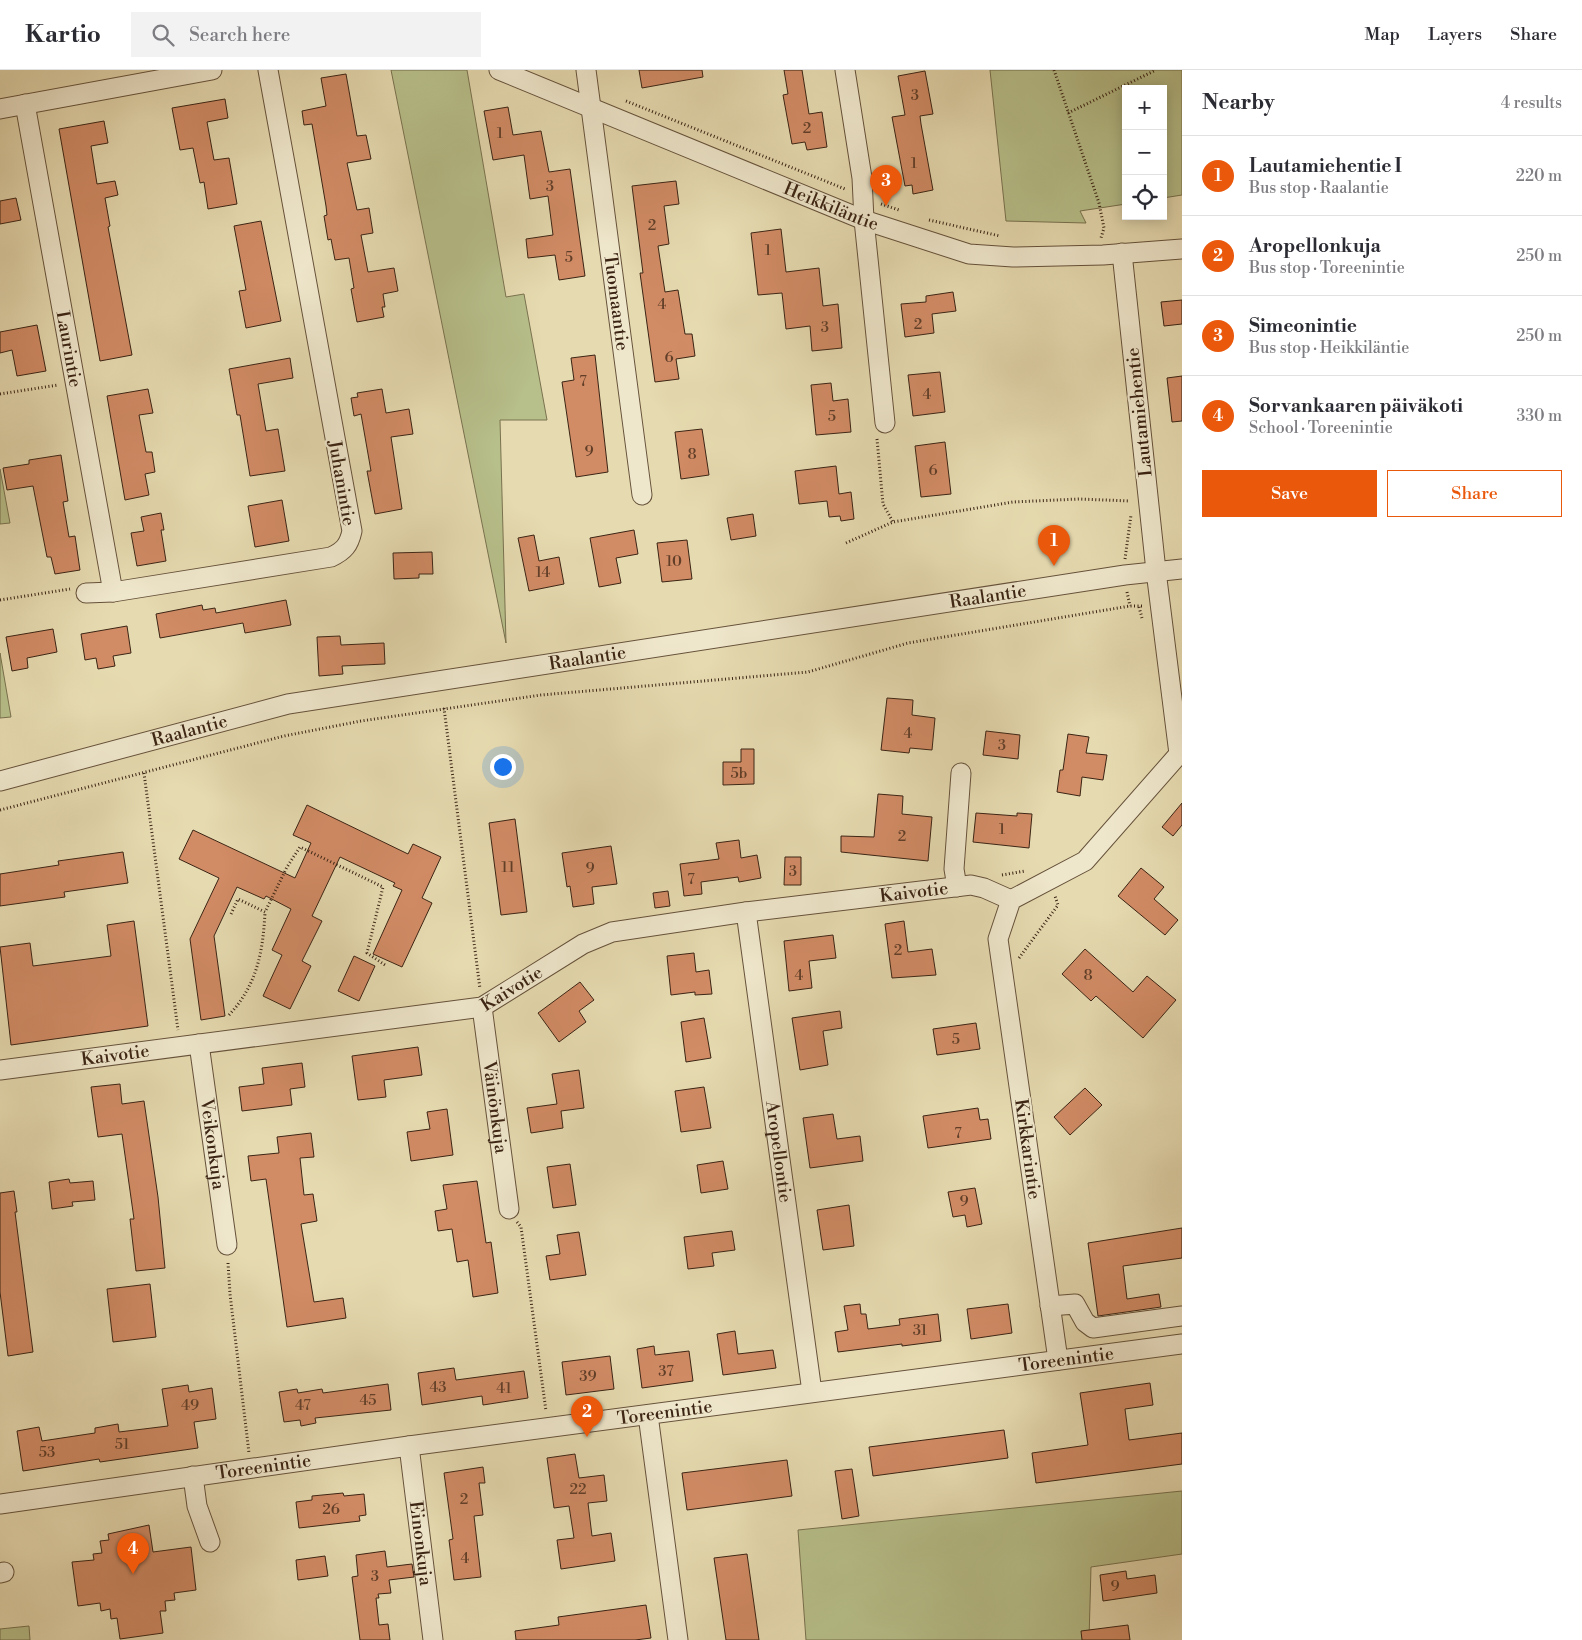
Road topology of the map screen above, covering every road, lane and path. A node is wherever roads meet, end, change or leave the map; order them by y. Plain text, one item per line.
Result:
1 (212, 70) edge
2 (268, 70) edge
3 (499, 70) edge
4 (586, 70) edge
5 (845, 70) edge
6 (1054, 70) edge
7 (1156, 70) edge
8 (25, 104) junction
9 (0, 108) edge
10 (590, 108) junction
11 (1068, 113) junction
12 (864, 220) junction
13 (1182, 249) edge
14 (1122, 253) junction
15 (1103, 254) junction
16 (76, 382) junction
17 (0, 394) edge
18 (885, 423) joint
19 (1128, 492) dead end
20 (642, 495) dead end
21 (1148, 499) junction
22 (1130, 502) junction
23 (893, 522) junction
24 (846, 543) dead end
25 (1182, 569) edge
26 (1156, 571) junction
27 (1125, 575) junction
28 (113, 592) junction
29 (86, 593) joint
30 (0, 600) edge
31 (1139, 607) dead end
32 (1143, 622) dead end
33 (444, 708) junction
34 (1181, 754) edge
35 (144, 773) junction
36 (961, 774) dead end
37 (0, 781) edge
38 (0, 810) edge
39 (999, 876) dead end
40 (1049, 882) junction
41 (957, 887) junction
42 (1011, 900) junction
43 (265, 912) junction
44 (746, 912) junction
45 (231, 914) dead end
46 (1014, 964) dead end
47 (385, 965) dead end
48 (482, 1007) junction
49 (230, 1016) dead end
50 (199, 1044) junction
51 (180, 1046) junction
52 (0, 1070) edge
53 (509, 1209) joint
54 (227, 1244) joint
55 (1050, 1306) junction
56 (1182, 1316) edge
57 (1182, 1344) edge
58 (1058, 1360) junction
59 (812, 1392) junction
60 (648, 1415) junction
61 (548, 1427) junction
62 (409, 1446) junction
63 (251, 1468) junction
64 (194, 1476) junction
65 (0, 1504) edge
66 (210, 1542) dead end
67 (433, 1640) edge
68 (678, 1640) edge

1 - 8 street
2 - 28 street, Juhanintie
3 - 10 street, Heikkiläntie
4 - 10 street, Tuomaantie
5 - 12 street
6 - 11 path
7 - 11 path
8 - 9 street
8 - 16 street, Laurintie
10 - 12 street, Heikkiläntie
10 - 20 street, Tuomaantie
11 - 15 path
12 - 15 street, Heikkiläntie
12 - 18 street
13 - 14 street, Heikkiläntie
14 - 15 street, Heikkiläntie
14 - 21 street, Lautamiehentie
16 - 17 path
16 - 28 street, Laurintie
18 - 23 path
19 - 22 path
21 - 22 path
21 - 26 street, Lautamiehentie
22 - 23 path
22 - 27 path
23 - 24 path
25 - 26 street, Raalantie
26 - 27 street, Raalantie
26 - 34 street
27 - 33 path
27 - 37 street, Raalantie
28 - 29 street, Juhanintie
29 - 30 path
31 - 32 path
33 - 35 path
33 - 48 path
34 - 40 street
35 - 38 path
35 - 51 path
36 - 41 street
39 - 40 path
40 - 42 street
40 - 46 path
41 - 42 street, Kaivotie
41 - 44 street, Kaivotie
42 - 55 street, Kirkkarintie
43 - 45 path
43 - 47 path
43 - 49 path
44 - 48 street, Kaivotie
44 - 59 street, Aropellontie
48 - 50 street, Kaivotie
48 - 53 street, Väinönkuja
50 - 51 street, Kaivotie
50 - 54 street, Veikonkuja
51 - 52 street, Kaivotie
53 - 61 path
54 - 63 path
55 - 56 street
55 - 58 street, Kirkkarintie
57 - 58 street, Toreenintie
58 - 59 street, Toreenintie
59 - 60 street, Toreenintie
60 - 61 street, Toreenintie
60 - 68 street
61 - 62 street, Toreenintie
62 - 63 street, Toreenintie
62 - 67 street, Einonkuja
63 - 64 street, Toreenintie
64 - 65 street, Toreenintie
64 - 66 street

